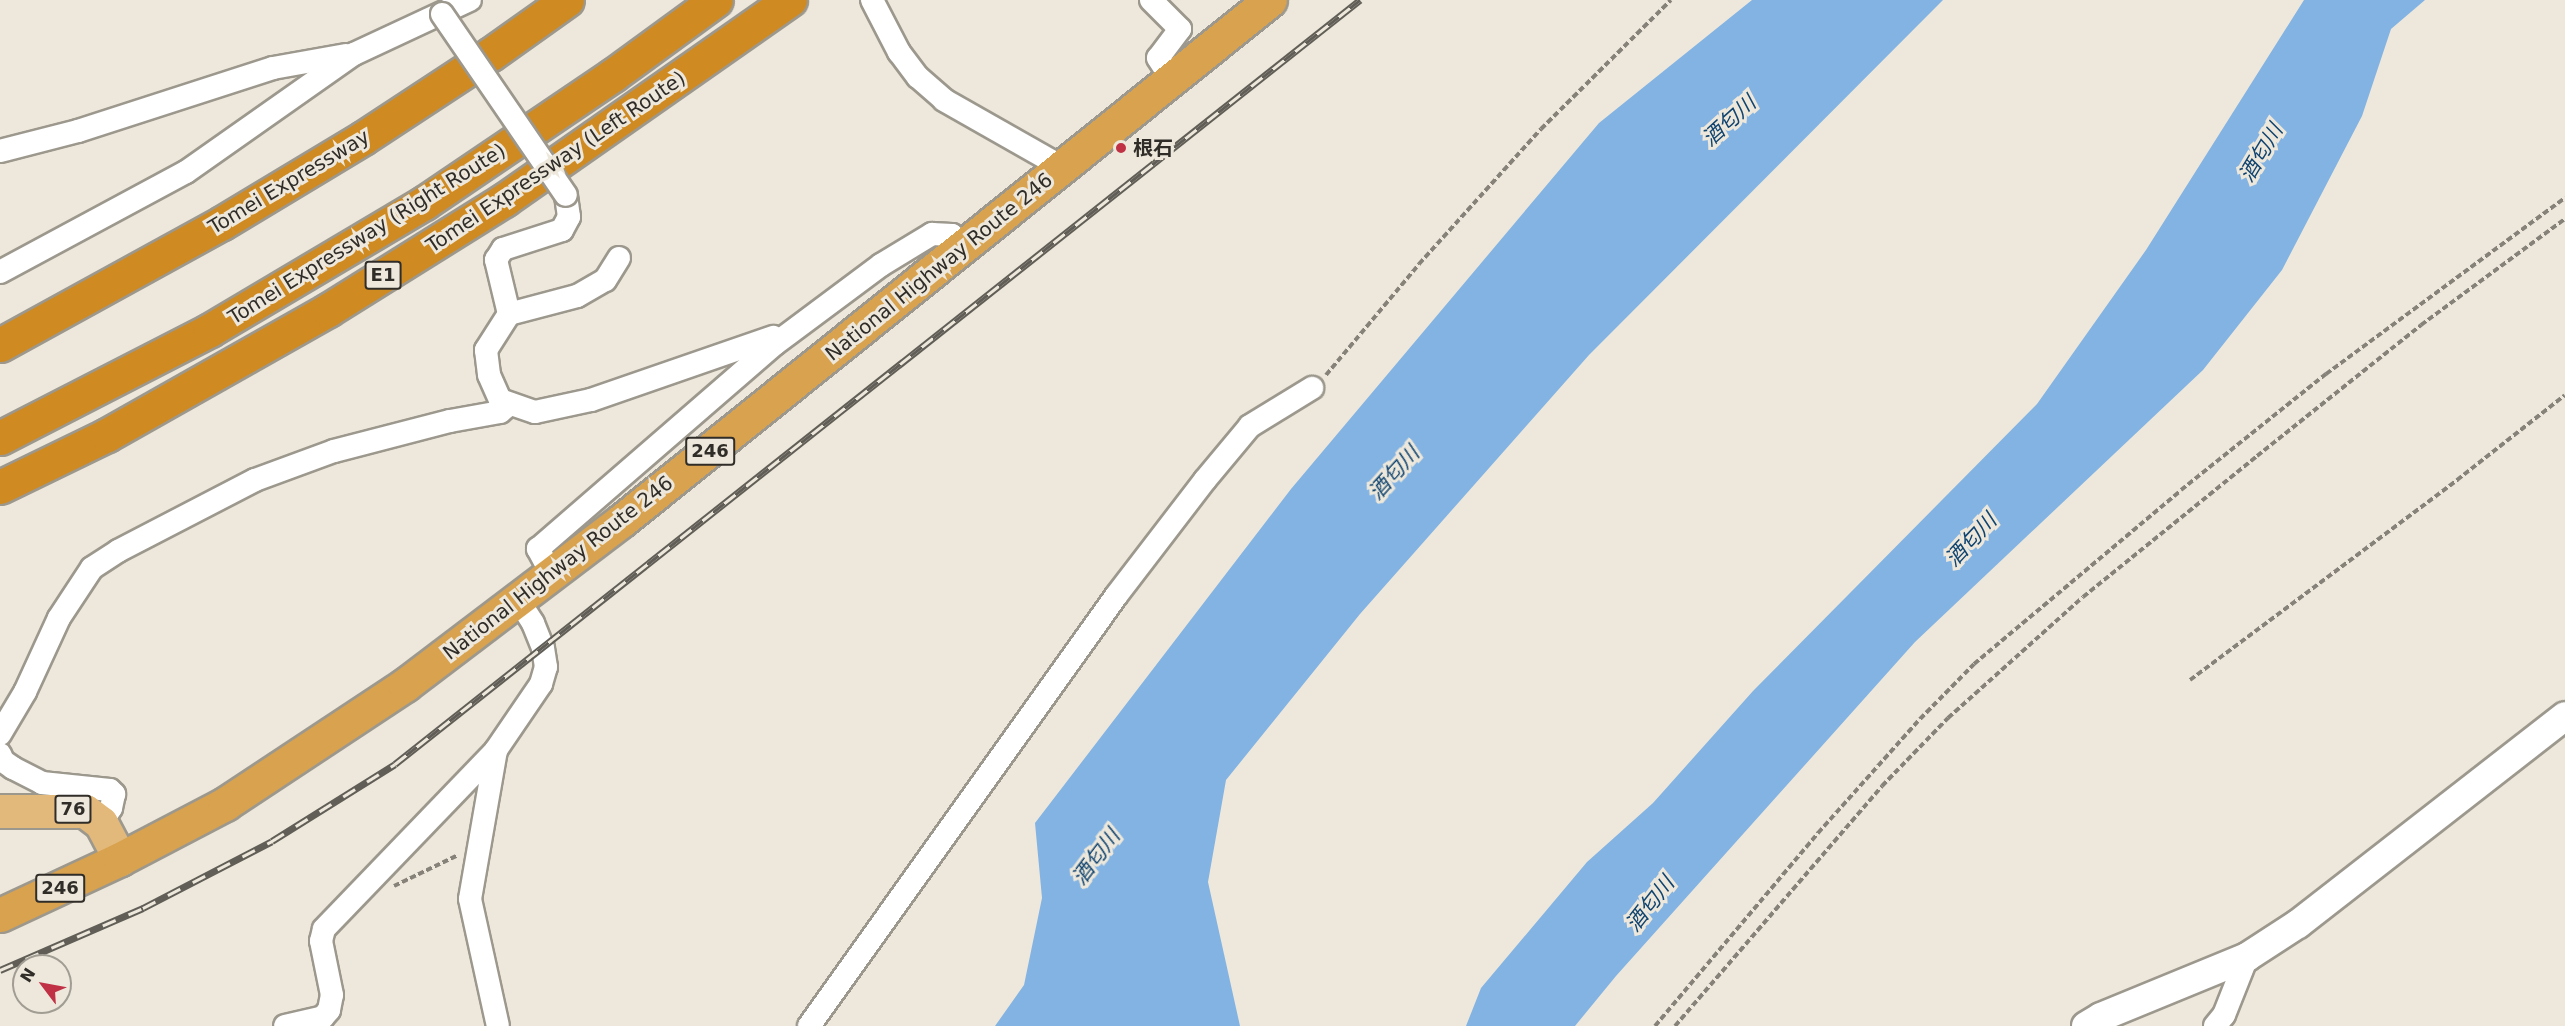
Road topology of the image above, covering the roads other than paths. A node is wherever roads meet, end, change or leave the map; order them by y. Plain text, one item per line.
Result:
1 (470, 0) edge
2 (567, 0) edge
3 (716, 0) edge
4 (790, 0) edge
5 (872, 0) edge
6 (1151, 0) edge
7 (1270, 0) edge
8 (442, 14) junction
9 (354, 54) junction
10 (1171, 78) junction
11 (0, 152) edge
12 (1062, 167) junction
13 (963, 247) junction
14 (619, 258) dead end
15 (0, 272) edge
16 (509, 314) junction
17 (782, 339) junction
18 (0, 345) edge
19 (1312, 388) road end
20 (510, 404) junction
21 (0, 438) edge
22 (0, 487) edge
23 (552, 575) junction
24 (518, 600) junction
25 (2565, 716) edge
26 (0, 734) edge
27 (496, 750) junction
28 (0, 754) edge
29 (0, 811) edge
30 (101, 823) junction
31 (120, 859) junction
32 (0, 915) edge
33 (2247, 957) junction
34 (285, 1026) edge
35 (498, 1026) edge
36 (809, 1026) edge
37 (2086, 1026) edge
38 (2215, 1026) edge

1 - 8 street
2 - 18 highway, Tomei Expressway
3 - 21 highway, Tomei Expressway (Right Route) / E1
4 - 22 highway, Tomei Expressway (Left Route) / E1
5 - 12 street
6 - 10 street
7 - 10 highway, National Highway Route 246 / 246
8 - 9 street
8 - 16 street, bridge
9 - 11 street
9 - 15 street
10 - 12 highway, National Highway Route 246 / 246
12 - 13 highway, National Highway Route 246 / 246
13 - 17 street
13 - 23 highway, National Highway Route 246 / 246
14 - 16 street
16 - 20 street
17 - 20 street
17 - 23 street
19 - 36 street
20 - 26 street
23 - 24 highway, National Highway Route 246 / 246
24 - 27 street
24 - 31 highway, National Highway Route 246 / 246
25 - 33 street
27 - 34 street
27 - 35 street
28 - 30 street
29 - 30 main road, 76
30 - 31 main road, 76
31 - 32 highway, National Highway Route 246 / 246
33 - 37 street
33 - 38 street

